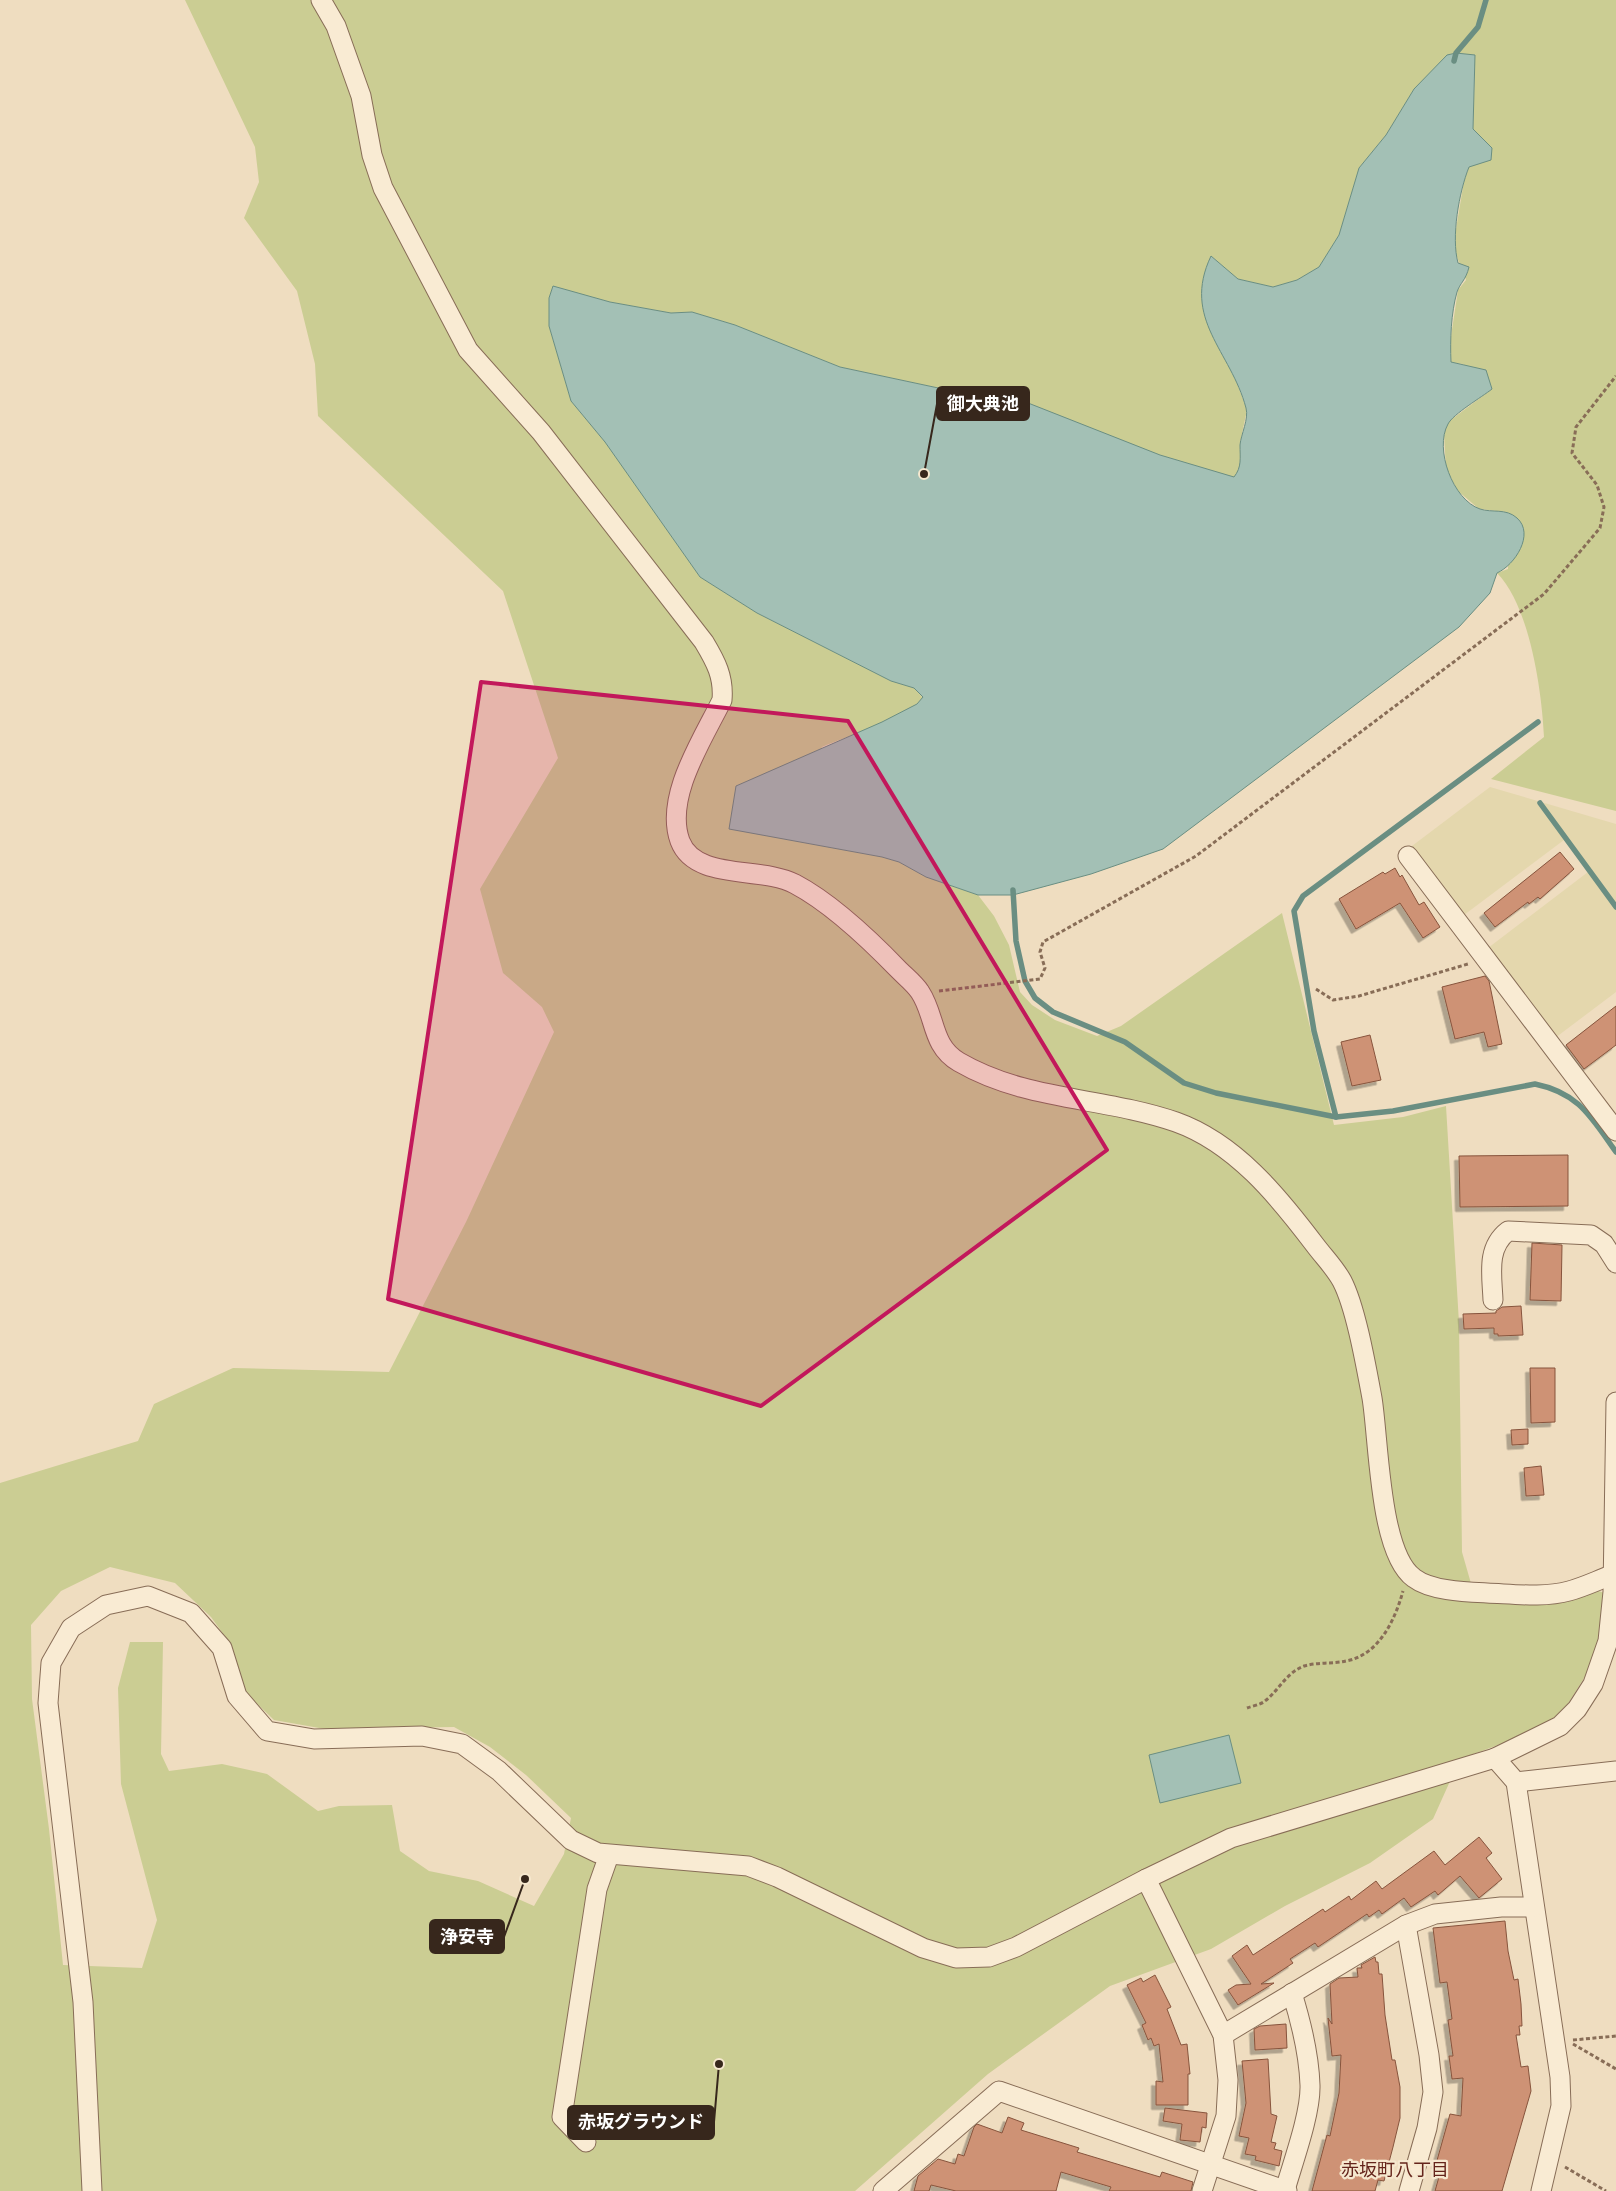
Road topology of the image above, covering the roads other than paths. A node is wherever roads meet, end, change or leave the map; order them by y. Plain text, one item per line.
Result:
1 (322, 0) edge
2 (1408, 856) dead end
3 (1616, 1131) edge
4 (1616, 1263) edge
5 (1492, 1300) dead end
6 (1616, 1402) edge
7 (1612, 1575) junction
8 (1495, 1758) junction
9 (1616, 1771) edge
10 (1516, 1782) junction
11 (608, 1855) junction
12 (1146, 1879) junction
13 (1534, 1907) junction
14 (1406, 1925) junction
15 (1292, 1993) junction
16 (1223, 2035) junction
17 (586, 2142) dead end
18 (1212, 2165) junction
19 (92, 2191) edge
20 (883, 2191) edge
21 (1202, 2191) edge
22 (1286, 2191) edge
23 (1409, 2191) edge
24 (1541, 2191) edge

1 - 7 street
2 - 3 street
4 - 5 street
6 - 7 street
7 - 8 street
8 - 10 street
8 - 12 street
9 - 10 street
10 - 13 street
11 - 12 street
11 - 17 street
11 - 19 street
12 - 16 street
13 - 14 street
13 - 24 street
14 - 15 street
14 - 23 street
15 - 16 street
15 - 22 street
16 - 18 street
18 - 20 street
18 - 21 street
18 - 22 street

